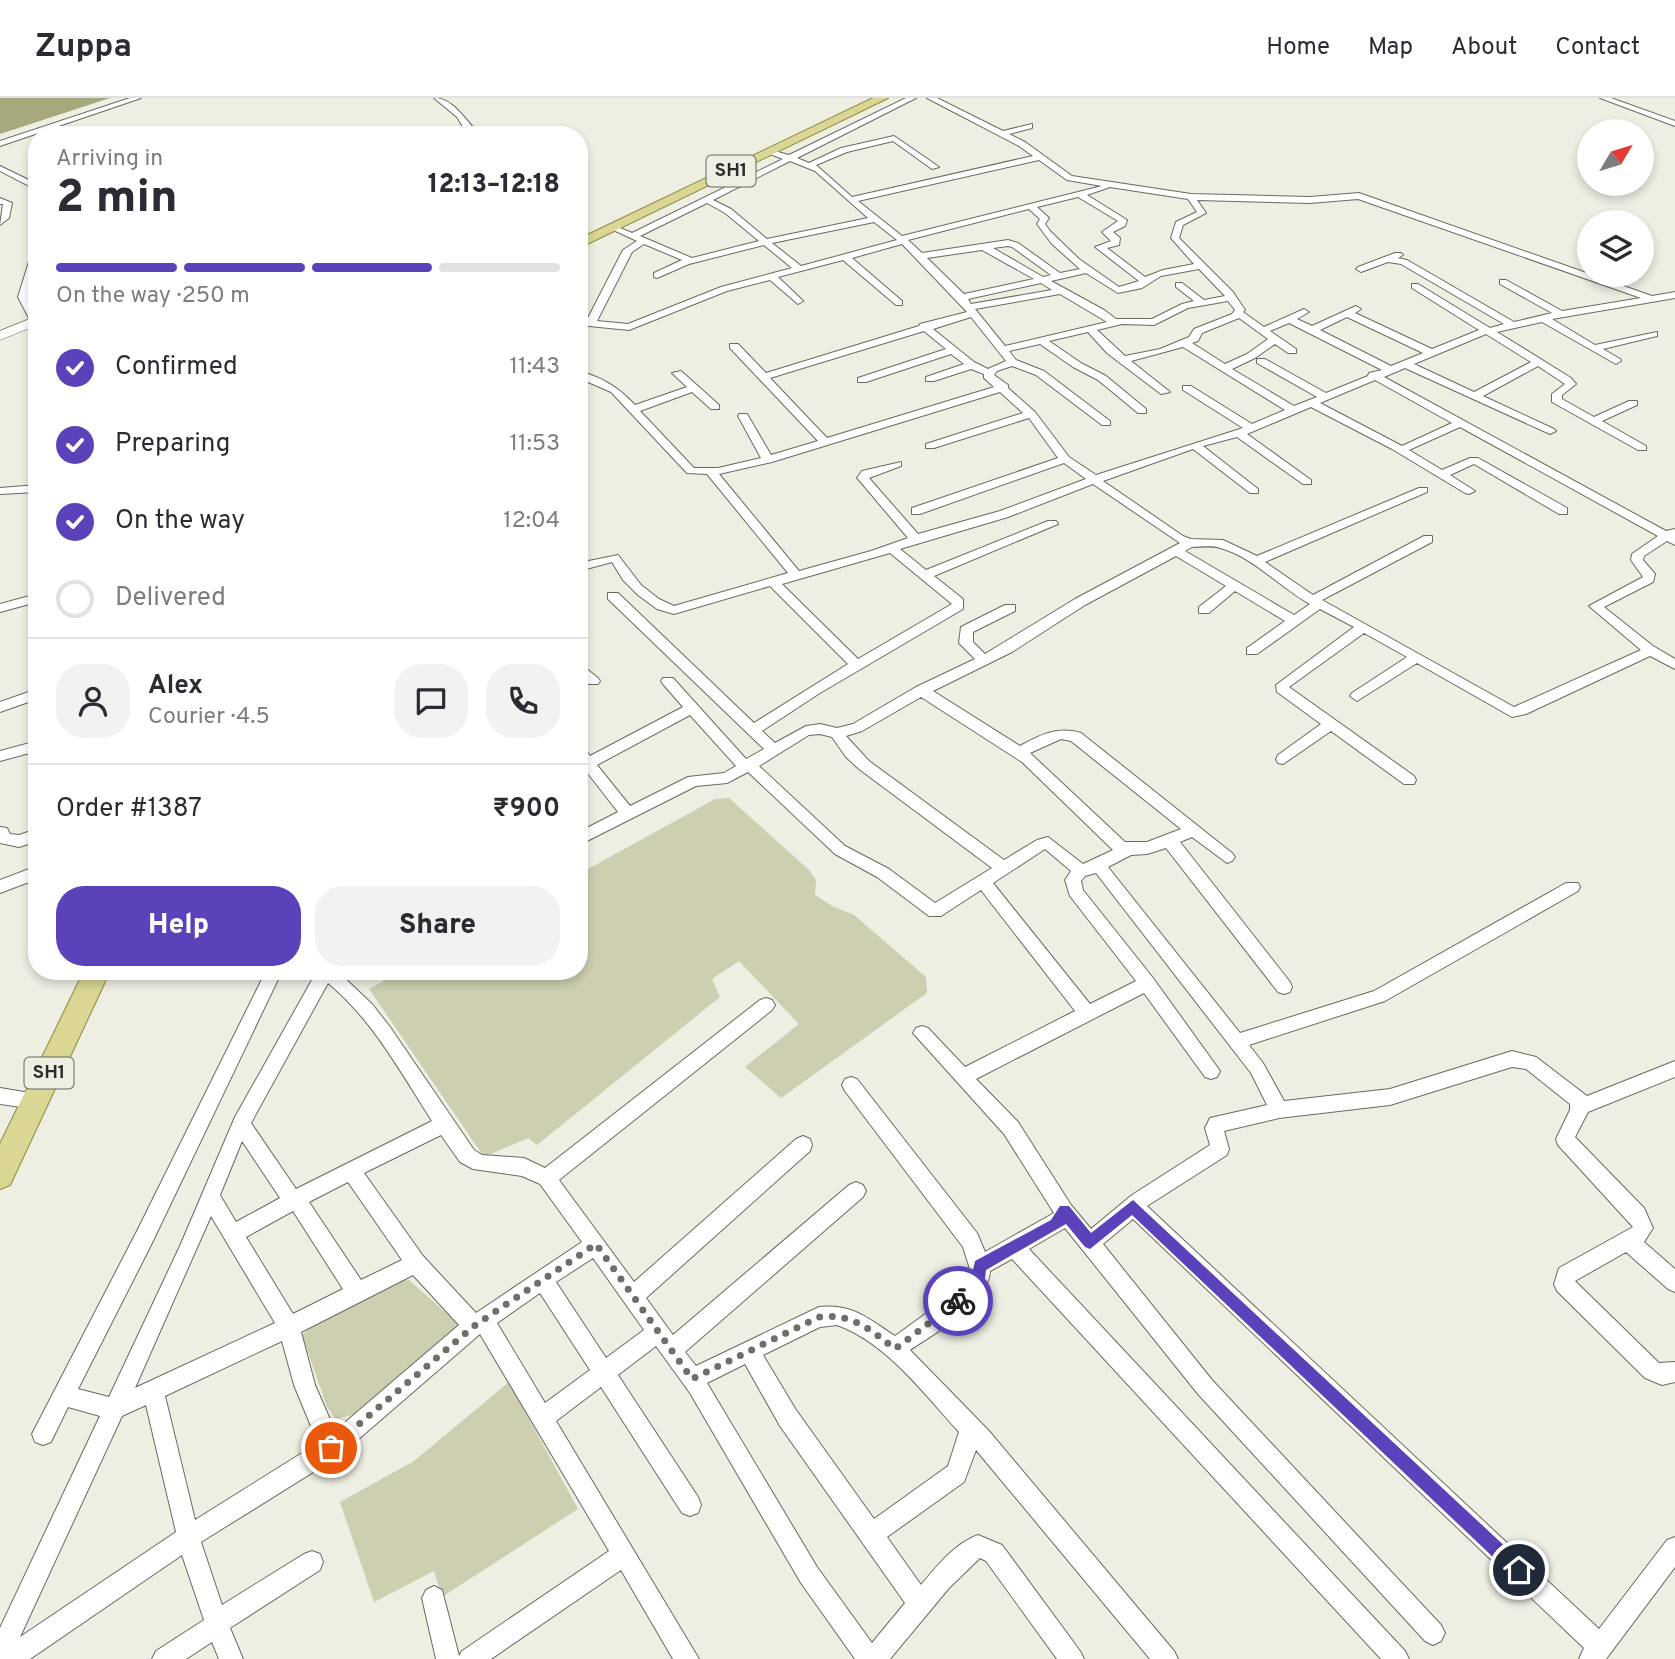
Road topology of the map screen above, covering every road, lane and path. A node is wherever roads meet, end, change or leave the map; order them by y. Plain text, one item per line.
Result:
1 (136, 98) edge
2 (438, 98) edge
3 (882, 98) edge
4 (912, 98) edge
5 (931, 98) edge
6 (1605, 98) edge
7 (1675, 124) edge
8 (53, 126) edge
9 (466, 126) edge
10 (1029, 126) dead end
11 (1001, 134) junction
12 (28, 135) edge
13 (0, 144) edge
14 (770, 151) junction
15 (1039, 157) junction
16 (791, 159) junction
17 (810, 165) junction
18 (935, 167) dead end
19 (0, 168) edge
20 (28, 183) edge
21 (1112, 185) junction
22 (1078, 193) junction
23 (1191, 197) junction
24 (708, 200) junction
25 (852, 200) junction
26 (0, 201) edge
27 (1029, 205) junction
28 (876, 219) junction
29 (0, 222) edge
30 (613, 228) junction
31 (633, 236) junction
32 (588, 240) edge
33 (645, 240) junction
34 (902, 240) junction
35 (766, 242) junction
36 (984, 247) junction
37 (1402, 253) dead end
38 (845, 257) junction
39 (917, 257) junction
40 (1388, 258) junction
41 (692, 261) junction
42 (1199, 266) junction
43 (799, 269) junction
44 (1361, 269) dead end
45 (1088, 270) junction
46 (657, 275) dead end
47 (771, 276) junction
48 (1058, 276) junction
49 (1042, 280) junction
50 (1143, 280) junction
51 (28, 281) edge
52 (1503, 282) dead end
53 (1179, 285) dead end
54 (1415, 286) dead end
55 (1118, 290) junction
56 (1061, 291) junction
57 (1107, 295) dead end
58 (1675, 295) edge
59 (1230, 298) junction
60 (1651, 298) junction
61 (1096, 299) dead end
62 (798, 301) dead end
63 (899, 303) dead end
64 (1084, 303) junction
65 (1202, 303) junction
66 (28, 306) edge
67 (968, 306) junction
68 (1304, 312) dead end
69 (1239, 314) junction
70 (1560, 314) junction
71 (1543, 318) junction
72 (1290, 319) junction
73 (28, 323) edge
74 (588, 323) edge
75 (591, 323) junction
76 (1115, 323) junction
77 (1512, 325) junction
78 (925, 326) junction
79 (1091, 330) junction
80 (1312, 330) junction
81 (1490, 330) junction
82 (1263, 331) junction
83 (1653, 334) dead end
84 (0, 335) edge
85 (1275, 339) junction
86 (1041, 340) junction
87 (1184, 343) junction
88 (734, 346) dead end
89 (1594, 348) junction
90 (1004, 349) junction
91 (954, 350) junction
92 (1292, 351) dead end
93 (1429, 352) junction
94 (1261, 361) dead end
95 (1616, 361) dead end
96 (1012, 362) junction
97 (1120, 362) junction
98 (1538, 362) junction
99 (1403, 363) junction
100 (972, 365) junction
101 (1101, 368) dead end
102 (1223, 369) junction
103 (1388, 369) junction
104 (1089, 371) junction
105 (677, 373) dead end
106 (989, 373) junction
107 (1373, 375) junction
108 (764, 377) junction
109 (588, 378) edge
110 (930, 379) dead end
111 (862, 380) dead end
112 (1004, 387) junction
113 (1187, 388) dead end
114 (692, 389) junction
115 (1165, 392) dead end
116 (1477, 395) junction
117 (1326, 397) junction
118 (1311, 403) junction
119 (1633, 403) dead end
120 (715, 407) dead end
121 (632, 410) junction
122 (1292, 410) junction
123 (1142, 411) dead end
124 (1031, 414) junction
125 (743, 416) dead end
126 (1593, 421) junction
127 (1106, 423) dead end
128 (1460, 423) junction
129 (1251, 428) junction
130 (1550, 431) dead end
131 (1238, 433) junction
132 (825, 442) junction
133 (1195, 444) junction
134 (930, 446) dead end
135 (1642, 448) dead end
136 (1401, 450) junction
137 (1065, 459) junction
138 (768, 460) junction
139 (897, 464) dead end
140 (711, 472) junction
141 (1443, 474) junction
142 (1094, 480) junction
143 (1307, 482) dead end
144 (28, 489) edge
145 (1423, 490) dead end
146 (0, 491) edge
147 (1254, 491) dead end
148 (1469, 491) dead end
149 (916, 511) dead end
150 (1563, 511) dead end
151 (1052, 524) dead end
152 (1672, 536) edge
153 (916, 539) junction
154 (1428, 539) dead end
155 (1190, 543) junction
156 (891, 548) junction
157 (1175, 550) junction
158 (1256, 561) junction
159 (588, 564) edge
160 (795, 574) junction
161 (923, 576) junction
162 (778, 580) junction
163 (1235, 585) junction
164 (613, 596) dead end
165 (28, 600) edge
166 (1315, 602) junction
167 (0, 608) edge
168 (1010, 608) dead end
169 (1204, 610) dead end
170 (1294, 621) junction
171 (1363, 627) junction
172 (1648, 649) junction
173 (1675, 649) edge
174 (1252, 651) dead end
175 (1661, 656) junction
176 (1417, 657) junction
177 (984, 661) junction
178 (857, 665) junction
179 (1675, 665) edge
180 (588, 676) edge
181 (593, 681) dead end
182 (668, 681) dead end
183 (921, 690) junction
184 (1357, 696) dead end
185 (28, 697) edge
186 (0, 707) edge
187 (690, 709) junction
188 (1330, 725) junction
189 (753, 730) junction
190 (837, 733) junction
191 (28, 748) edge
192 (773, 749) junction
193 (1019, 753) junction
194 (0, 756) edge
195 (588, 758) edge
196 (1283, 760) dead end
197 (746, 765) junction
198 (588, 768) edge
199 (1409, 780) dead end
200 (627, 813) junction
201 (1, 827) edge
202 (1192, 831) junction
203 (588, 834) edge
204 (28, 838) edge
205 (1168, 840) junction
206 (1127, 850) junction
207 (1227, 857) dead end
208 (1098, 865) junction
209 (1004, 868) junction
210 (1080, 870) junction
211 (28, 876) edge
212 (983, 881) junction
213 (0, 887) edge
214 (1572, 887) dead end
215 (93, 980) edge
216 (270, 980) edge
217 (327, 980) edge
218 (340, 980) edge
219 (1147, 983) junction
220 (1284, 988) dead end
221 (766, 1005) dead end
222 (1087, 1013) junction
223 (922, 1033) dead end
224 (1237, 1041) junction
225 (1675, 1069) edge
226 (1211, 1071) dead end
227 (964, 1076) junction
228 (851, 1085) dead end
229 (0, 1096) edge
230 (36, 1101) junction
231 (1579, 1103) junction
232 (1279, 1110) junction
233 (241, 1122) junction
234 (444, 1124) junction
235 (803, 1145) dead end
236 (351, 1170) junction
237 (0, 1175) edge
238 (547, 1178) junction
239 (856, 1191) dead end
240 (211, 1198) junction
241 (294, 1199) junction
242 (1133, 1206) junction
243 (1065, 1211) junction
244 (233, 1234) junction
245 (1628, 1241) junction
246 (1090, 1242) junction
247 (596, 1244) junction
248 (1014, 1247) junction
249 (416, 1264) junction
250 (980, 1266) junction
251 (544, 1281) junction
252 (1675, 1282) edge
253 (357, 1292) junction
254 (634, 1295) junction
255 (479, 1323) junction
256 (289, 1327) junction
257 (659, 1331) junction
258 (895, 1349) junction
259 (672, 1350) junction
260 (749, 1352) junction
261 (604, 1372) junction
262 (1675, 1373) edge
263 (692, 1379) junction
264 (153, 1389) junction
265 (62, 1395) junction
266 (113, 1409) junction
267 (544, 1417) junction
268 (971, 1428) junction
269 (43, 1434) dead end
270 (331, 1448) junction
271 (690, 1505) dead end
272 (871, 1535) junction
273 (189, 1537) junction
274 (1675, 1548) edge
275 (625, 1554) junction
276 (312, 1562) dead end
277 (434, 1598) dead end
278 (921, 1605) junction
279 (216, 1624) junction
280 (1433, 1633) dead end
281 (1596, 1653) edge
282 (0, 1654) edge
283 (9, 1659) edge
284 (164, 1659) edge
285 (231, 1659) edge
286 (448, 1659) edge
287 (470, 1659) edge
288 (687, 1659) edge
289 (869, 1659) edge
290 (874, 1659) edge
291 (1072, 1659) edge
292 (1166, 1659) edge
293 (1397, 1659) edge

1 - 8 street
2 - 9 street
3 - 14 main road, SH1
4 - 16 street
5 - 11 street
6 - 7 street
10 - 11 street
11 - 15 street
12 - 13 street
14 - 16 street
14 - 30 main road, SH1
15 - 21 street
15 - 25 street
16 - 17 street
16 - 24 street
17 - 18 street
17 - 25 street
19 - 20 street
21 - 22 street
21 - 23 street
22 - 27 street
22 - 50 street
23 - 42 street
23 - 60 street
24 - 31 street
24 - 35 street
25 - 28 street
26 - 29 street
27 - 34 street
27 - 45 street
28 - 34 street
28 - 35 street
30 - 31 street
30 - 32 main road, SH1
31 - 33 street
33 - 41 street
33 - 75 street
34 - 38 street
34 - 39 street
35 - 41 street
35 - 43 street
36 - 39 street
36 - 48 street
36 - 49 street
37 - 40 street
38 - 43 street
38 - 63 street
39 - 67 street
40 - 44 street
40 - 77 street
41 - 46 street
42 - 50 street
42 - 59 street
43 - 47 street
45 - 48 street
45 - 55 street
47 - 62 street
47 - 75 street
48 - 49 street
49 - 56 street
49 - 67 street
50 - 55 street
51 - 66 street
52 - 70 street
53 - 65 street
54 - 81 street
55 - 57 street
56 - 64 street
56 - 67 street
58 - 60 street
59 - 65 street
59 - 69 street
60 - 70 street
61 - 64 street
64 - 76 street
65 - 76 street
67 - 78 street
67 - 90 street
68 - 72 street
69 - 82 street
69 - 87 street
70 - 71 street
71 - 77 street
71 - 89 street
72 - 80 street
72 - 82 street
73 - 84 street
74 - 75 street
76 - 79 street
77 - 81 street
78 - 91 street
78 - 108 street
79 - 86 street
79 - 97 street
80 - 93 street
80 - 103 street
81 - 93 street
81 - 98 street
82 - 85 street
83 - 89 street
85 - 92 street
85 - 102 street
86 - 90 street
86 - 104 street
87 - 97 street
87 - 102 street
88 - 108 street
89 - 95 street
90 - 96 street
91 - 100 street
91 - 111 street
93 - 99 street
94 - 117 street
96 - 106 street
96 - 127 street
97 - 115 street
98 - 116 street
98 - 126 street
99 - 103 street
99 - 116 street
100 - 106 street
100 - 110 street
101 - 104 street
102 - 122 street
103 - 107 street
104 - 123 street
105 - 114 street
106 - 112 street
107 - 117 street
107 - 128 street
108 - 132 street
109 - 121 street
112 - 124 street
112 - 132 street
113 - 129 street
114 - 120 street
114 - 121 street
116 - 130 street
117 - 118 street
118 - 122 street
118 - 136 street
119 - 126 street
121 - 140 street
122 - 129 street
124 - 134 street
124 - 137 street
125 - 138 street
126 - 135 street
128 - 136 street
128 - 152 street
129 - 131 street
131 - 133 street
131 - 143 street
132 - 138 street
133 - 142 street
133 - 147 street
136 - 141 street
137 - 142 street
137 - 149 street
138 - 140 street
139 - 153 street
140 - 160 street
141 - 148 street
141 - 150 street
142 - 153 street
142 - 155 street
144 - 146 street
145 - 158 street
151 - 161 street
152 - 172 street
153 - 156 street
154 - 166 street
155 - 157 street
155 - 158 street
156 - 160 street
156 - 161 street
157 - 163 street
157 - 177 street
158 - 166 street
159 - 162 street
160 - 162 street
161 - 178 street
162 - 178 street
163 - 169 street
163 - 170 street
164 - 189 street
165 - 167 street
166 - 170 street
166 - 171 street
168 - 177 street
170 - 174 street
171 - 176 street
171 - 188 street
172 - 175 street
172 - 176 street
173 - 175 street
175 - 179 street
176 - 184 street
177 - 183 street
178 - 189 street
180 - 181 street
182 - 187 street
183 - 190 street
183 - 193 street
185 - 186 street
187 - 195 street
187 - 197 street
188 - 196 street
188 - 199 street
189 - 192 street
190 - 192 street
190 - 209 street
191 - 194 street
192 - 197 street
193 - 202 street
193 - 206 street
197 - 200 street
197 - 212 street
198 - 200 street
200 - 203 street
201 - 204 street
202 - 205 street
202 - 207 street
205 - 206 street
205 - 220 street
206 - 208 street
208 - 210 street
208 - 224 street
209 - 210 street
209 - 212 street
210 - 219 street
211 - 213 street
212 - 222 street
214 - 224 street
215 - 230 main road, SH1
216 - 265 street
217 - 233 street
218 - 234 street
219 - 222 street
219 - 226 street
221 - 238 street
222 - 227 street
223 - 227 street
224 - 232 street
225 - 231 street
227 - 243 street
228 - 250 street
229 - 230 street
230 - 237 main road, SH1
231 - 232 street
231 - 245 street
232 - 242 street
233 - 240 street
233 - 241 street
234 - 236 street
234 - 238 street
235 - 254 street
236 - 241 street
236 - 249 street
238 - 247 street
239 - 259 street
240 - 244 street
240 - 266 street
241 - 244 street
241 - 253 street
242 - 246 street
242 - 281 street
243 - 246 street
243 - 248 street
244 - 256 street
245 - 252 street
245 - 262 street
246 - 280 street
247 - 251 street
247 - 254 street
248 - 250 street
248 - 293 street
249 - 253 street
249 - 255 street
250 - 258 street
251 - 255 street
251 - 261 street
253 - 256 street
254 - 257 street
255 - 267 street
255 - 270 street
256 - 264 street
256 - 270 street
257 - 259 street
257 - 261 street
258 - 260 street
258 - 268 street
259 - 263 street
260 - 263 street
260 - 272 street
261 - 267 street
261 - 271 street
263 - 289 street
264 - 266 street
264 - 273 street
265 - 266 street
265 - 269 street
266 - 282 street
267 - 275 street
268 - 272 street
268 - 292 street
270 - 273 street
272 - 278 street
273 - 279 street
273 - 283 street
274 - 281 street
275 - 287 street
275 - 288 street
276 - 279 street
277 - 286 street
278 - 290 street
278 - 291 street
279 - 284 street
279 - 285 street

